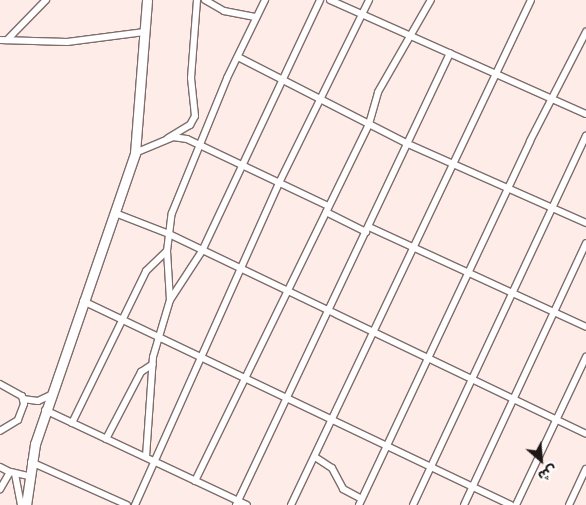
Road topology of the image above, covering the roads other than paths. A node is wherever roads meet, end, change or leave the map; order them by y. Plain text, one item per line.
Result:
1 (46, 0) edge
2 (147, 0) edge
3 (197, 0) edge
4 (205, 0) edge
5 (265, 0) edge
6 (320, 0) edge
7 (330, 0) edge
8 (369, 0) edge
9 (431, 0) edge
10 (531, 0) edge
11 (362, 15) junction
12 (256, 17) junction
13 (144, 32) junction
14 (586, 32) edge
15 (412, 36) junction
16 (4, 40) edge
17 (450, 53) junction
18 (238, 57) junction
19 (497, 73) junction
20 (283, 80) junction
21 (551, 97) junction
22 (323, 99) junction
23 (586, 114) edge
24 (369, 124) junction
25 (586, 135) edge
26 (165, 140) junction
27 (200, 143) junction
28 (408, 144) junction
29 (135, 153) junction
30 (241, 162) junction
31 (452, 163) junction
32 (279, 183) junction
33 (508, 187) junction
34 (551, 206) junction
35 (327, 209) junction
36 (115, 214) junction
37 (586, 223) edge
38 (367, 229) junction
39 (169, 234) junction
40 (586, 243) edge
41 (414, 248) junction
42 (167, 251) junction
43 (202, 251) junction
44 (242, 270) junction
45 (467, 274) junction
46 (287, 291) junction
47 (511, 294) junction
48 (170, 300) junction
49 (83, 301) junction
50 (329, 309) junction
51 (554, 314) junction
52 (123, 321) junction
53 (586, 328) edge
54 (375, 331) junction
55 (158, 339) junction
56 (429, 357) junction
57 (586, 357) edge
58 (199, 359) junction
59 (153, 364) junction
60 (472, 378) junction
61 (245, 380) junction
62 (0, 384) edge
63 (51, 395) junction
64 (23, 399) junction
65 (288, 399) junction
66 (514, 399) junction
67 (45, 410) junction
68 (333, 420) junction
69 (558, 420) junction
70 (72, 423) junction
71 (0, 430) edge
72 (586, 434) edge
73 (106, 439) junction
74 (387, 446) junction
75 (315, 457) junction
76 (149, 459) junction
77 (31, 462) junction
78 (0, 467) edge
79 (431, 469) junction
80 (586, 469) edge
81 (12, 473) junction
82 (28, 476) junction
83 (195, 481) junction
84 (472, 487) junction
85 (0, 489) edge
86 (361, 502) edge
87 (116, 503) edge
88 (237, 503) edge
89 (20, 505) edge
90 (26, 505) edge
91 (127, 505) edge
92 (135, 505) edge
93 (247, 505) edge
94 (291, 505) edge
95 (413, 505) edge
96 (464, 505) edge
97 (511, 505) edge
98 (516, 505) edge
99 (569, 505) edge

1 - 16 street
2 - 13 main road
3 - 26 street
4 - 12 street
5 - 12 street
6 - 20 street
7 - 11 street
8 - 11 street
9 - 15 street
10 - 19 street
11 - 15 street
11 - 22 street
12 - 18 street
13 - 16 street
13 - 29 main road
14 - 21 street
15 - 17 street
15 - 24 street
17 - 19 street
17 - 28 street
18 - 20 street
18 - 27 street
19 - 21 street
19 - 31 street
20 - 22 street
20 - 30 street
21 - 23 street
21 - 33 street
22 - 24 street
22 - 32 street
24 - 28 street
24 - 35 street
25 - 34 street
26 - 27 street
26 - 29 street
27 - 30 street
27 - 39 street
28 - 31 street
28 - 38 street
29 - 36 main road
30 - 32 street
30 - 43 street
31 - 33 street
31 - 41 street
32 - 35 street
32 - 44 street
33 - 34 street
33 - 45 street
34 - 37 street
34 - 47 street
35 - 38 street
35 - 46 street
36 - 39 street
36 - 49 main road
38 - 41 street
38 - 50 street
39 - 42 street
39 - 43 street
40 - 51 street
41 - 45 street
41 - 54 street
42 - 48 street
42 - 52 street
43 - 44 street
43 - 48 street
44 - 46 street
44 - 58 street
45 - 47 street
45 - 56 street
46 - 50 street
46 - 61 street
47 - 51 street
47 - 60 street
48 - 55 street
49 - 52 street
49 - 63 main road
50 - 54 street
50 - 65 street
51 - 53 street
51 - 66 street
52 - 55 street
52 - 70 street
54 - 56 street
54 - 68 street
55 - 58 street
55 - 59 street
56 - 60 street
56 - 74 street
57 - 69 street
58 - 61 street
58 - 76 street
59 - 73 street
59 - 76 street
60 - 66 street
60 - 79 street
61 - 65 street
61 - 83 street
62 - 64 street
63 - 64 street
63 - 67 main road
64 - 71 street
65 - 68 street
65 - 88 street
66 - 69 street
66 - 84 street
67 - 70 street
67 - 77 main road
68 - 74 street
68 - 75 street
69 - 72 street
69 - 98 street
70 - 73 street
73 - 76 street
74 - 79 street
74 - 86 street
75 - 86 street
75 - 94 street
76 - 83 street
76 - 92 street
77 - 82 main road
77 - 87 street
78 - 81 street
79 - 84 street
79 - 95 street
80 - 99 street
81 - 82 street
81 - 85 street
81 - 89 street
82 - 90 main road
83 - 88 street
84 - 96 street
84 - 97 street
87 - 91 street
88 - 93 street

